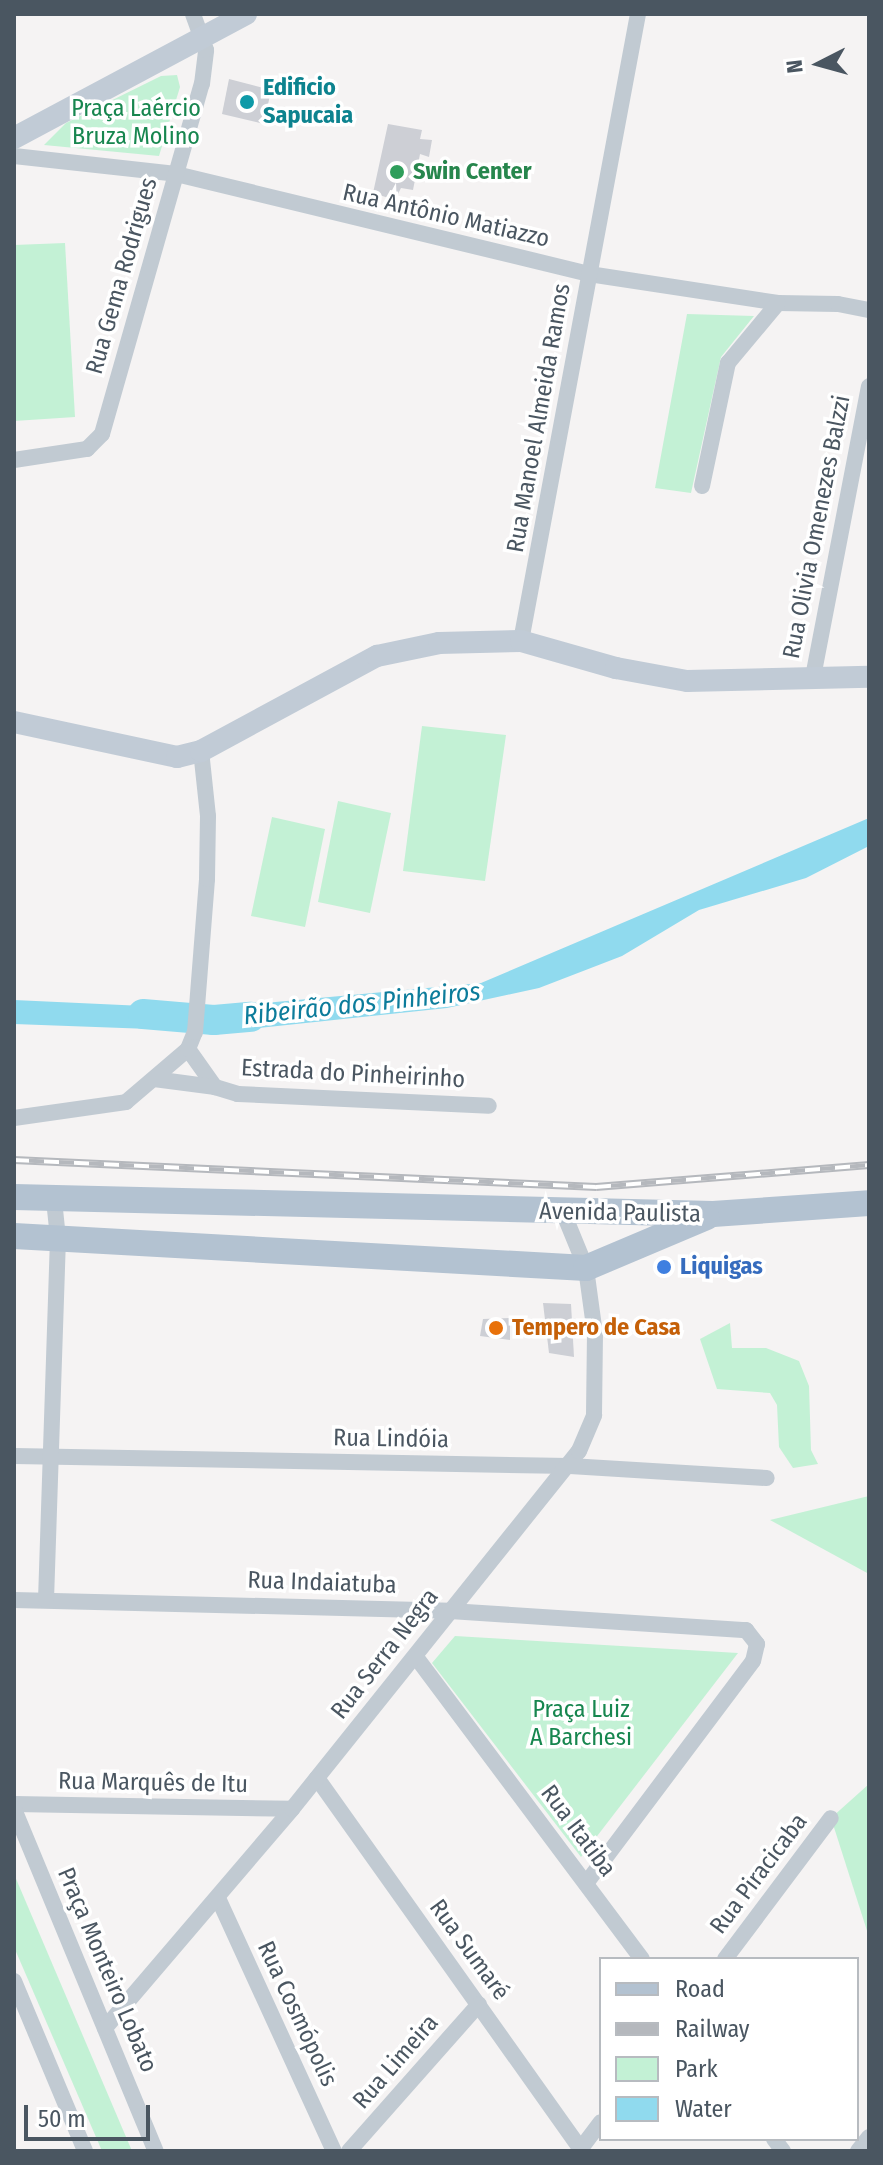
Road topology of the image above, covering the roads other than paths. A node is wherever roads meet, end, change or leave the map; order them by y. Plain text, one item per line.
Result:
1 (193, 14) edge
2 (246, 14) edge
3 (638, 14) edge
4 (201, 37) junction
5 (14, 138) edge
6 (14, 156) edge
7 (176, 174) junction
8 (589, 274) junction
9 (778, 303) junction
10 (869, 310) edge
11 (869, 386) edge
12 (14, 460) edge
13 (702, 486) dead end
14 (521, 641) junction
15 (813, 677) junction
16 (869, 677) edge
17 (19, 721) edge
18 (201, 751) junction
19 (188, 1049) junction
20 (154, 1079) junction
21 (215, 1087) junction
22 (489, 1106) dead end
23 (14, 1118) edge
24 (14, 1197) edge
25 (54, 1200) junction
26 (862, 1206) edge
27 (563, 1212) junction
28 (713, 1214) junction
29 (14, 1236) edge
30 (58, 1238) junction
31 (586, 1268) junction
32 (14, 1456) edge
33 (47, 1456) junction
34 (570, 1466) junction
35 (767, 1478) dead end
36 (14, 1600) edge
37 (46, 1600) junction
38 (450, 1611) junction
39 (416, 1657) junction
40 (317, 1778) junction
41 (14, 1806) edge
42 (292, 1809) junction
43 (831, 1818) dead end
44 (587, 1882) junction
45 (218, 1898) junction
46 (641, 1957) edge
47 (727, 1957) edge
48 (14, 1981) edge
49 (479, 2004) junction
50 (105, 2028) junction
51 (599, 2125) edge
52 (869, 2137) edge
53 (580, 2150) edge
54 (85, 2151) edge
55 (156, 2151) edge
56 (334, 2151) edge
57 (349, 2151) edge
58 (858, 2151) edge

1 - 4 street, Rua Gema Rodrigues
2 - 4 main road
3 - 8 street, Rua Manoel Almeida Ramos
4 - 5 main road
4 - 7 street, Rua Gema Rodrigues
6 - 7 street, Rua Antônio Matiazzo
7 - 8 street, Rua Antônio Matiazzo
7 - 12 street, Rua Gema Rodrigues
8 - 9 street, Rua Antônio Matiazzo
8 - 14 street, Rua Manoel Almeida Ramos
9 - 10 street, Rua Antônio Matiazzo
9 - 13 street
11 - 15 street, Rua Olivia Omenezes Balzzi
14 - 15 main road
14 - 18 main road
15 - 16 main road
17 - 18 main road
18 - 19 street
19 - 20 street
19 - 21 street, Estrada do Pinheirinho
20 - 21 street, Estrada do Pinheirinho
20 - 23 street
21 - 22 street, Estrada do Pinheirinho
24 - 25 main road, Avenida Paulista
25 - 27 main road, Avenida Paulista
25 - 30 street
26 - 28 main road
27 - 28 main road, Avenida Paulista
27 - 31 street, Rua Serra Negra
28 - 31 main road, Avenida Paulista
29 - 30 main road, Avenida Paulista
30 - 31 main road, Avenida Paulista
30 - 33 street
31 - 34 street, Rua Serra Negra
32 - 33 street, Rua Lindóia
33 - 34 street, Rua Lindóia
33 - 37 street
34 - 35 street, Rua Lindóia
34 - 38 street, Rua Serra Negra
36 - 37 street, Rua Indaiatuba
37 - 38 street, Rua Indaiatuba
38 - 39 street, Rua Serra Negra
38 - 44 street, Rua Indaiatuba
39 - 40 street, Rua Serra Negra
39 - 44 street, Rua Itatiba
40 - 42 street, Rua Serra Negra
40 - 49 street, Rua Sumaré
41 - 42 street, Rua Marquês de Itu
41 - 50 street, Praça Monteiro Lobato
42 - 45 street, Rua Serra Negra
43 - 47 street, Rua Piracicaba
44 - 46 street, Rua Itatiba
45 - 50 street, Rua Serra Negra
45 - 56 street, Rua Cosmópolis
48 - 54 street
49 - 53 street, Rua Sumaré
49 - 57 street, Rua Limeira
50 - 55 street, Praça Monteiro Lobato
51 - 53 street
52 - 58 street

